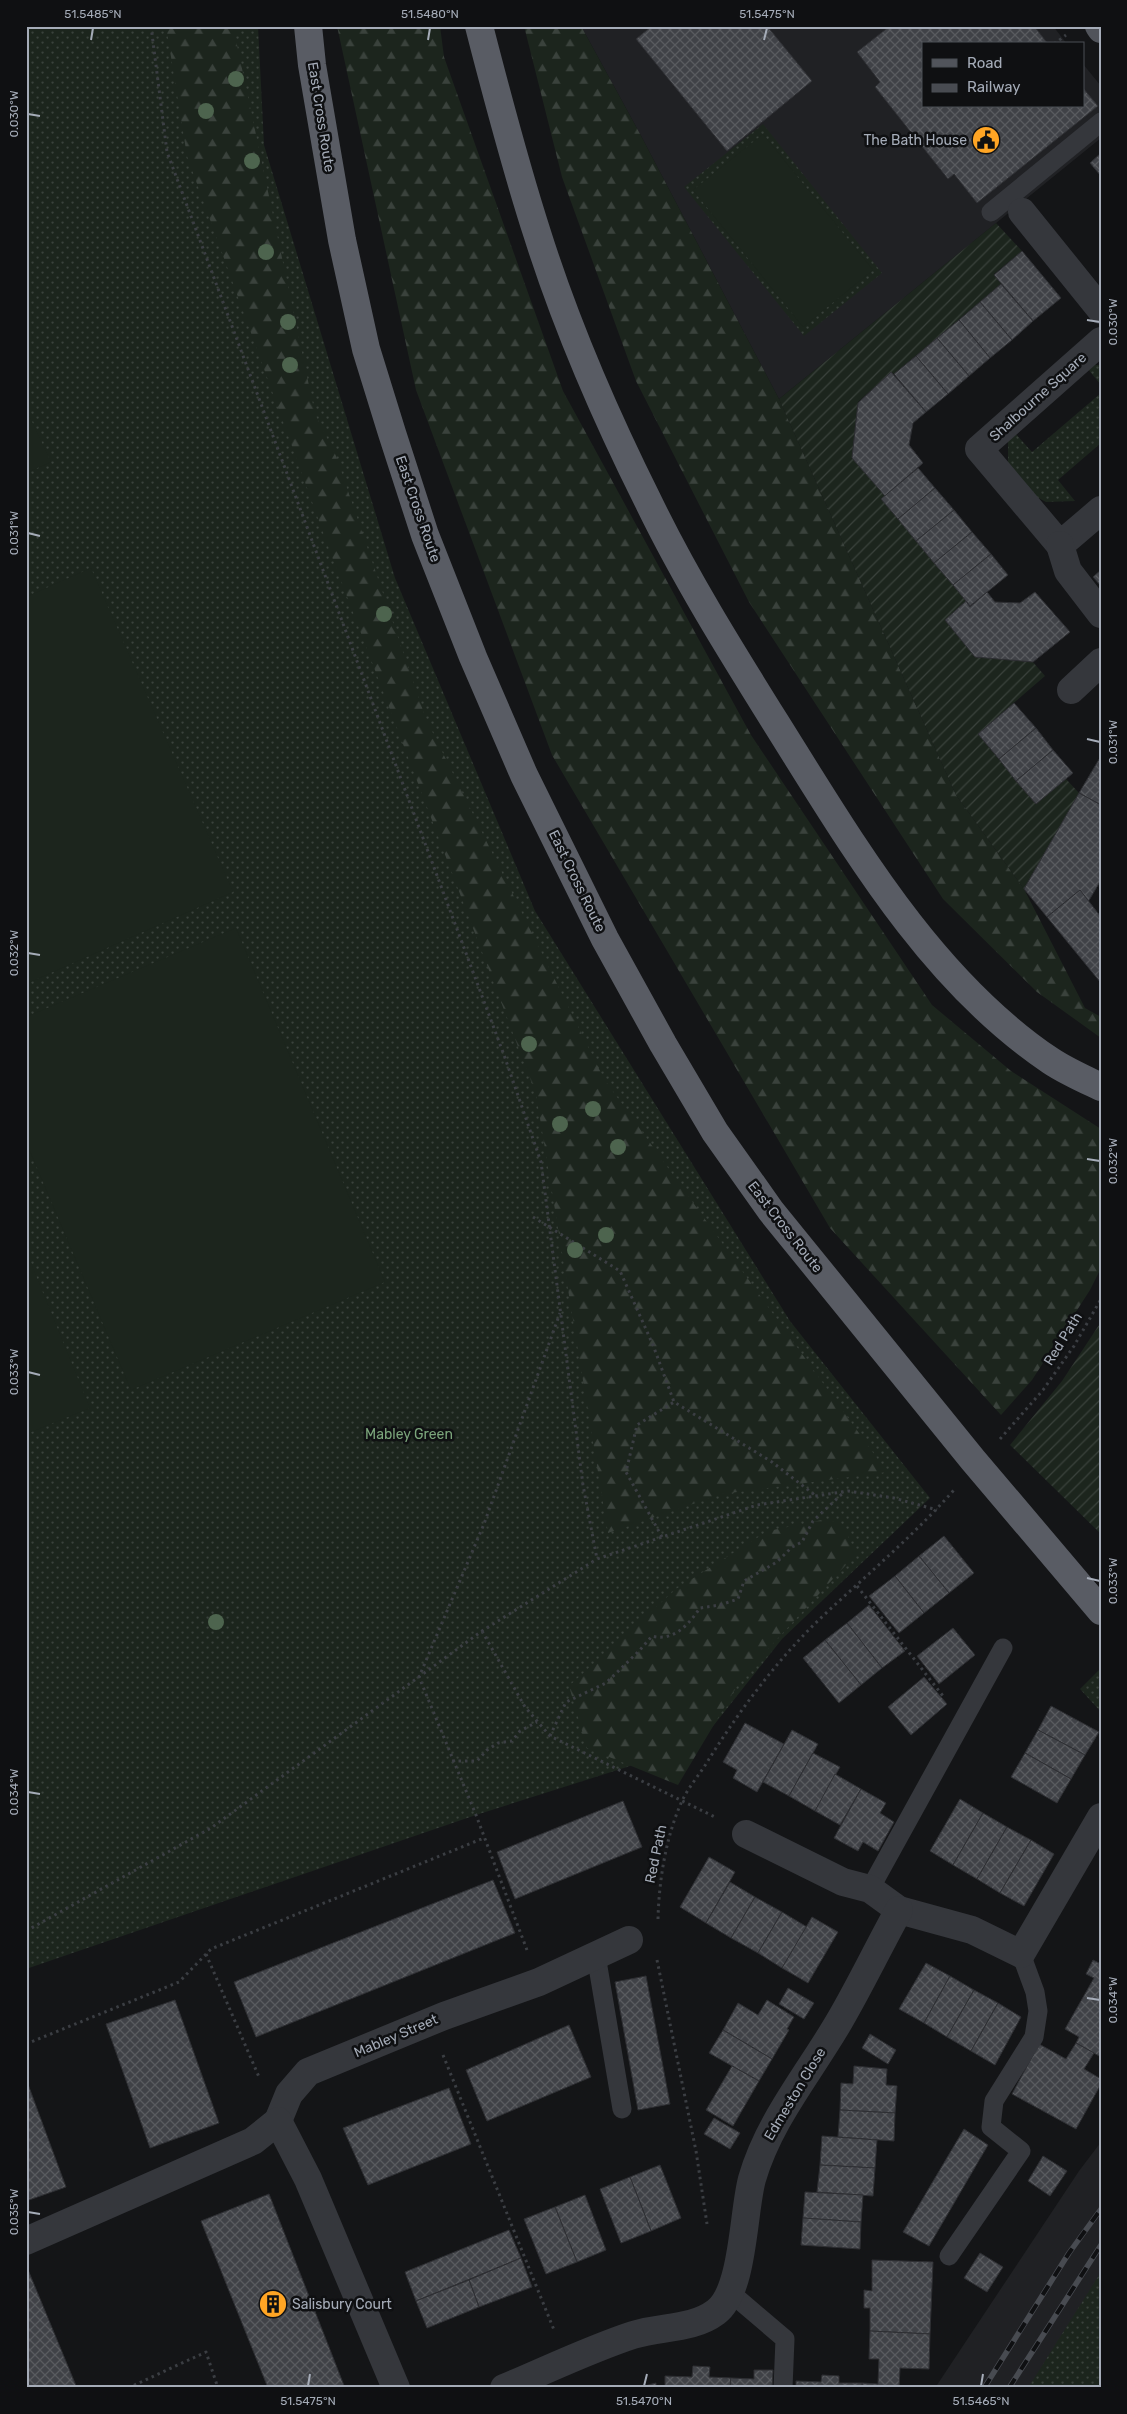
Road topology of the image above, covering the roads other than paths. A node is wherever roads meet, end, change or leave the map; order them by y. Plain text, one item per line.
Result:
1 (308, 26) edge
2 (480, 26) edge
3 (1101, 122) edge
4 (991, 212) dead end
5 (1022, 212) dead end
6 (1101, 310) edge
7 (1101, 341) edge
8 (1101, 510) edge
9 (1060, 544) junction
10 (1101, 614) edge
11 (1101, 662) edge
12 (1070, 690) dead end
13 (1101, 1087) edge
14 (1101, 1611) edge
15 (1003, 1648) dead end
16 (1101, 1816) edge
17 (746, 1834) road end
18 (870, 1889) junction
19 (899, 1910) junction
20 (629, 1940) dead end
21 (1020, 1954) junction
22 (596, 1955) junction
23 (622, 2109) dead end
24 (278, 2121) junction
25 (26, 2241) edge
26 (949, 2256) dead end
27 (731, 2293) junction
28 (396, 2388) edge
29 (504, 2388) edge
30 (783, 2388) edge

1 - 14 highway, East Cross Route
2 - 13 highway
3 - 4 lane
5 - 6 street
7 - 9 street, Shalbourne Square
8 - 9 street
9 - 10 street, Shalbourne Square
11 - 12 street
15 - 18 lane
16 - 21 street
17 - 18 street
18 - 19 street
19 - 21 street
19 - 27 street, Edmeston Close
20 - 22 street, Mabley Street
21 - 26 lane
22 - 23 lane
22 - 24 street, Mabley Street
24 - 25 street, Mabley Street
24 - 28 street
27 - 29 street
27 - 30 lane

